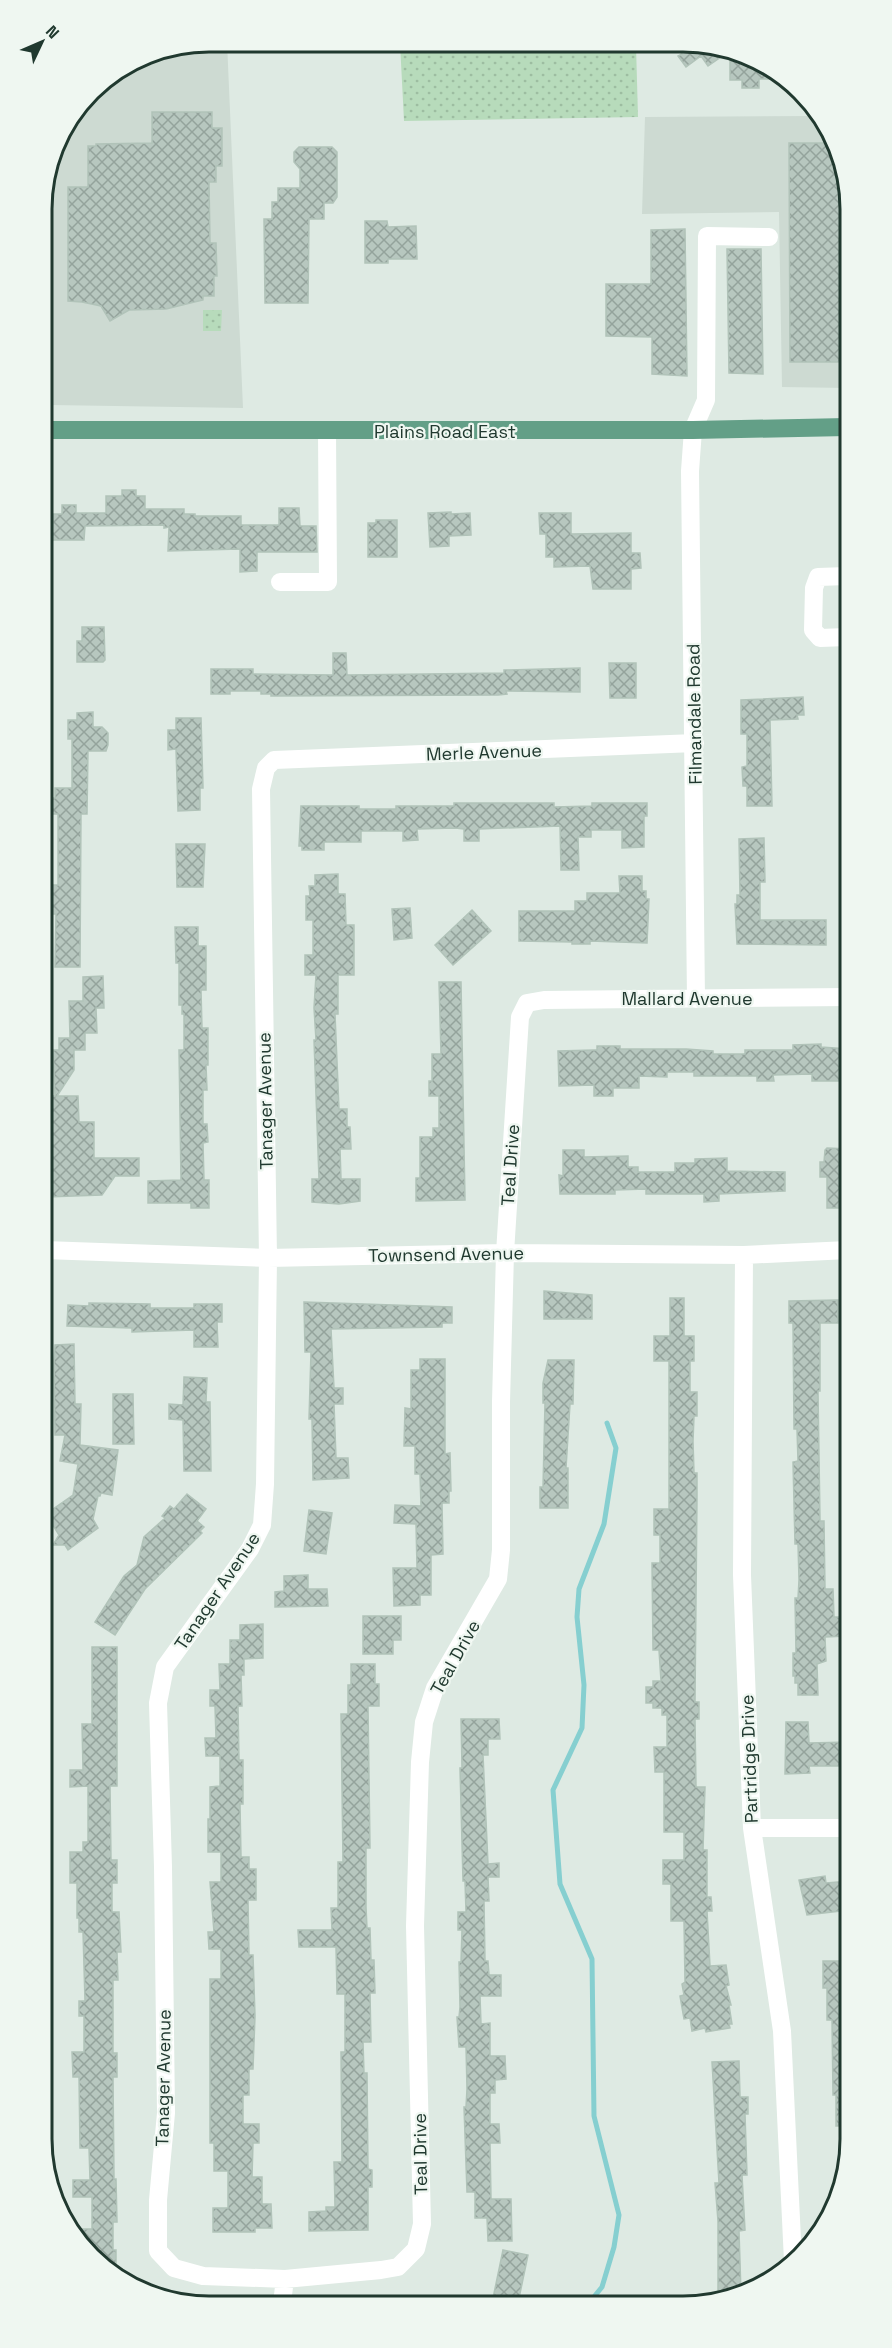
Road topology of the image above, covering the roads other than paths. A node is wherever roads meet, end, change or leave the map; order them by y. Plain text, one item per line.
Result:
1 (769, 237) dead end
2 (840, 427) edge
3 (53, 430) edge
4 (327, 430) junction
5 (693, 430) junction
6 (840, 576) edge
7 (280, 582) dead end
8 (840, 637) edge
9 (695, 743) junction
10 (274, 760) joint
11 (840, 997) edge
12 (696, 999) junction
13 (527, 1003) joint
14 (52, 1250) edge
15 (839, 1250) edge
16 (505, 1252) junction
17 (744, 1254) junction
18 (268, 1258) junction
19 (752, 1828) junction
20 (839, 1828) edge
21 (792, 2250) edge
22 (285, 2279) junction
23 (283, 2296) edge

1 - 5 street, Filmandale Road
2 - 5 main road, Plains Road East
3 - 4 main road, Plains Road East
4 - 5 main road, Plains Road East
4 - 7 street
5 - 9 street, Filmandale Road
6 - 8 street
9 - 10 street, Merle Avenue
9 - 12 street, Filmandale Road
10 - 18 street, Tanager Avenue
11 - 12 street, Mallard Avenue
12 - 13 street, Mallard Avenue
13 - 16 street, Teal Drive
14 - 18 street, Townsend Avenue
15 - 17 street, Townsend Avenue
16 - 17 street, Townsend Avenue
16 - 18 street, Townsend Avenue
16 - 22 street, Teal Drive
17 - 19 street, Partridge Drive
18 - 22 street, Tanager Avenue
19 - 20 street
19 - 21 street, Partridge Drive
22 - 23 street

